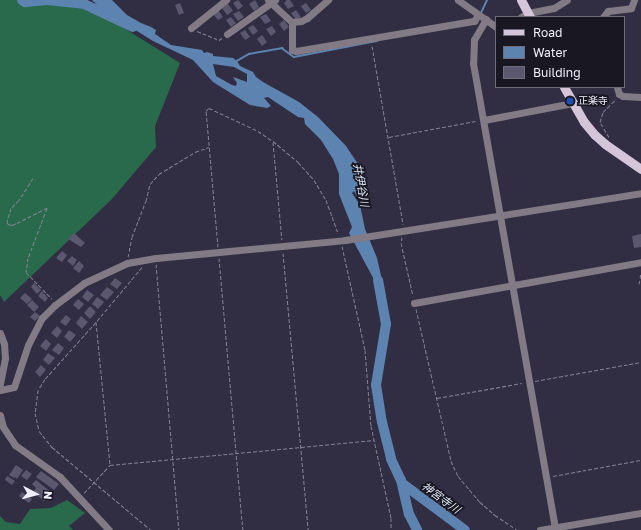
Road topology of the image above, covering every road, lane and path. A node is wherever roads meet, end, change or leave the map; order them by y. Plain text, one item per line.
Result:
1 (226, 0) edge
2 (328, 0) edge
3 (458, 0) edge
4 (521, 0) edge
5 (567, 0) edge
6 (634, 0) edge
7 (271, 1) edge
8 (478, 15) junction
9 (526, 16) edge
10 (604, 16) edge
11 (486, 19) junction
12 (292, 22) junction
13 (495, 26) edge
14 (190, 28) joint
15 (227, 34) joint
16 (371, 39) junction
17 (564, 88) edge
18 (617, 88) edge
19 (622, 96) junction
20 (641, 97) edge
21 (572, 103) junction
22 (484, 120) junction
23 (388, 137) junction
24 (607, 138) dead end
25 (273, 141) junction
26 (209, 146) junction
27 (641, 169) edge
28 (33, 178) dead end
29 (641, 193) edge
30 (501, 216) junction
31 (398, 233) junction
32 (343, 241) junction
33 (282, 247) junction
34 (219, 253) junction
35 (156, 258) junction
36 (146, 259) junction
37 (641, 262) edge
38 (127, 263) junction
39 (641, 273) edge
40 (639, 284) dead end
41 (513, 285) junction
42 (414, 303) junction
43 (55, 305) junction
44 (96, 322) junction
45 (0, 333) edge
46 (641, 362) edge
47 (530, 382) junction
48 (0, 384) edge
49 (0, 390) edge
50 (436, 398) junction
51 (0, 415) edge
52 (374, 440) junction
53 (300, 447) junction
54 (237, 453) junction
55 (173, 459) junction
56 (641, 460) edge
57 (110, 465) junction
58 (547, 477) junction
59 (95, 481) junction
60 (80, 497) junction
61 (641, 513) edge
62 (555, 528) junction
63 (109, 530) edge
64 (151, 530) edge
65 (179, 530) edge
66 (244, 530) edge
67 (308, 530) edge
68 (391, 530) edge
69 (517, 530) edge
70 (540, 530) edge

1 - 14 street
2 - 12 street
3 - 8 street
4 - 9 main road
5 - 9 street
6 - 10 street
7 - 12 street
7 - 15 street
8 - 11 street
8 - 16 street
11 - 13 street
11 - 22 street
12 - 16 street
14 - 15 path
16 - 23 path
17 - 21 main road
18 - 19 street
19 - 20 street
19 - 24 path
21 - 22 street
21 - 27 main road
22 - 23 path
22 - 30 street
23 - 31 path
25 - 26 path
25 - 32 path
25 - 33 path
26 - 34 path
26 - 38 path
28 - 43 path
29 - 30 street
30 - 31 street
30 - 41 street
31 - 32 street
31 - 42 path
32 - 33 street
32 - 52 path
33 - 34 street
33 - 53 path
34 - 35 street
34 - 54 path
35 - 36 street
35 - 55 path
36 - 38 street
36 - 44 path
37 - 41 street
38 - 43 street
39 - 40 path
41 - 42 street
41 - 47 street
42 - 50 path
43 - 49 street
44 - 57 path
44 - 59 path
45 - 48 street
46 - 47 path
47 - 50 path
47 - 58 street
50 - 69 path
51 - 60 street
52 - 53 path
52 - 68 path
53 - 54 path
53 - 67 path
54 - 55 path
54 - 66 path
55 - 57 path
55 - 65 path
56 - 58 path
57 - 59 path
58 - 62 street
59 - 60 path
59 - 64 path
60 - 63 street
61 - 62 street
62 - 70 street

